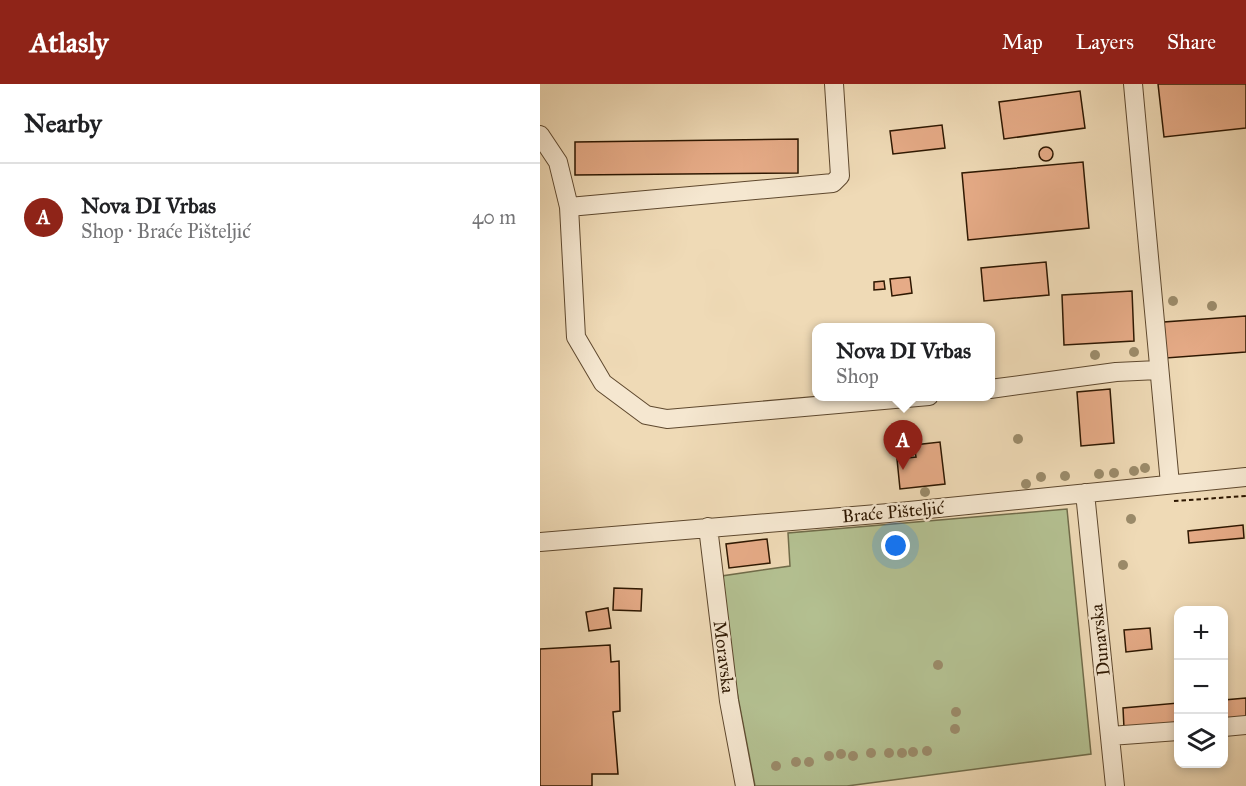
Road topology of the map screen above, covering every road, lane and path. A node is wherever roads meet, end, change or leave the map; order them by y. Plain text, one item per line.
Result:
1 (834, 84) edge
2 (1133, 84) edge
3 (540, 135) edge
4 (569, 207) junction
5 (1158, 370) junction
6 (995, 388) edge
7 (878, 401) edge
8 (1246, 477) edge
9 (1085, 493) junction
10 (1171, 493) junction
11 (1246, 496) edge
12 (708, 527) junction
13 (540, 542) edge
14 (1246, 725) edge
15 (1228, 727) edge
16 (1174, 731) edge
17 (1110, 736) junction
18 (745, 786) edge
19 (1115, 786) edge

1 - 4 street
2 - 5 street
3 - 4 street
4 - 7 street
5 - 6 street
5 - 10 street
8 - 10 street, Braće Pišteljić
9 - 10 street, Braće Pišteljić
9 - 12 street, Braće Pišteljić
9 - 17 street, Dunavska
10 - 11 path
12 - 13 street, Braće Pišteljić
12 - 18 street, Moravska
14 - 15 street
16 - 17 street
17 - 19 street, Dunavska

